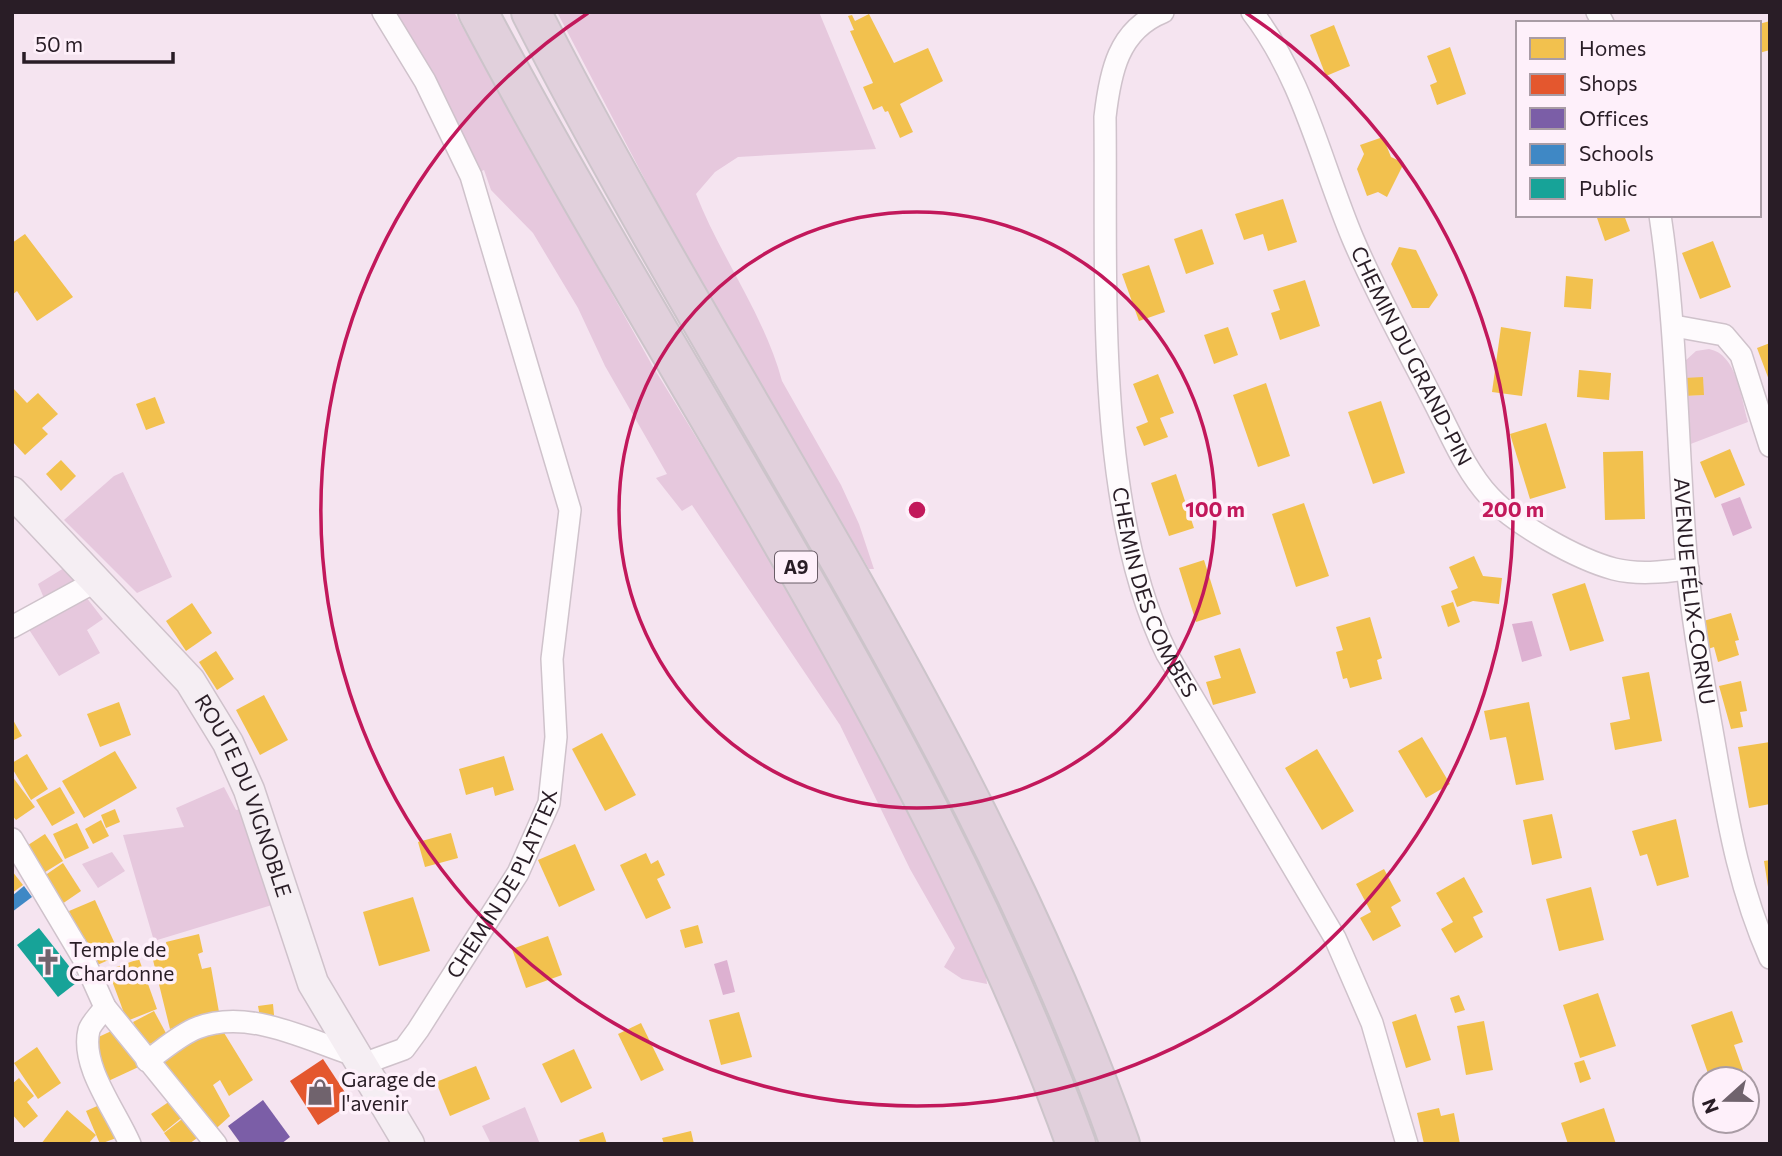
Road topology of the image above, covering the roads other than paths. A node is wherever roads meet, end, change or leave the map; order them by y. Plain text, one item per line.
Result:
1 (383, 12) edge
2 (478, 12) edge
3 (531, 12) edge
4 (1163, 12) edge
5 (1252, 12) edge
6 (1660, 217) edge
7 (1674, 326) junction
8 (1770, 446) edge
9 (12, 492) edge
10 (1688, 569) junction
11 (98, 580) junction
12 (12, 626) edge
13 (14, 843) edge
14 (1770, 958) edge
15 (105, 1007) junction
16 (357, 1060) junction
17 (147, 1061) junction
18 (1118, 1136) edge
19 (1075, 1142) edge
20 (130, 1144) edge
21 (216, 1144) edge
22 (409, 1144) edge
23 (1406, 1144) edge

1 - 16 street, CHEMIN DE PLATTEX
2 - 19 highway, A9
3 - 18 highway, A9
4 - 23 street, CHEMIN DES COMBES
5 - 10 street, CHEMIN DU GRAND-PIN
6 - 7 street, AVENUE FÉLIX-CORNU
7 - 8 street
7 - 10 street, AVENUE FÉLIX-CORNU
9 - 11 street, ROUTE DU VIGNOBLE
10 - 14 street, AVENUE FÉLIX-CORNU
11 - 12 street
11 - 16 street, ROUTE DU VIGNOBLE
13 - 15 street
15 - 17 street
15 - 20 street
16 - 17 street
16 - 22 street, ROUTE DU VIGNOBLE
17 - 21 street

